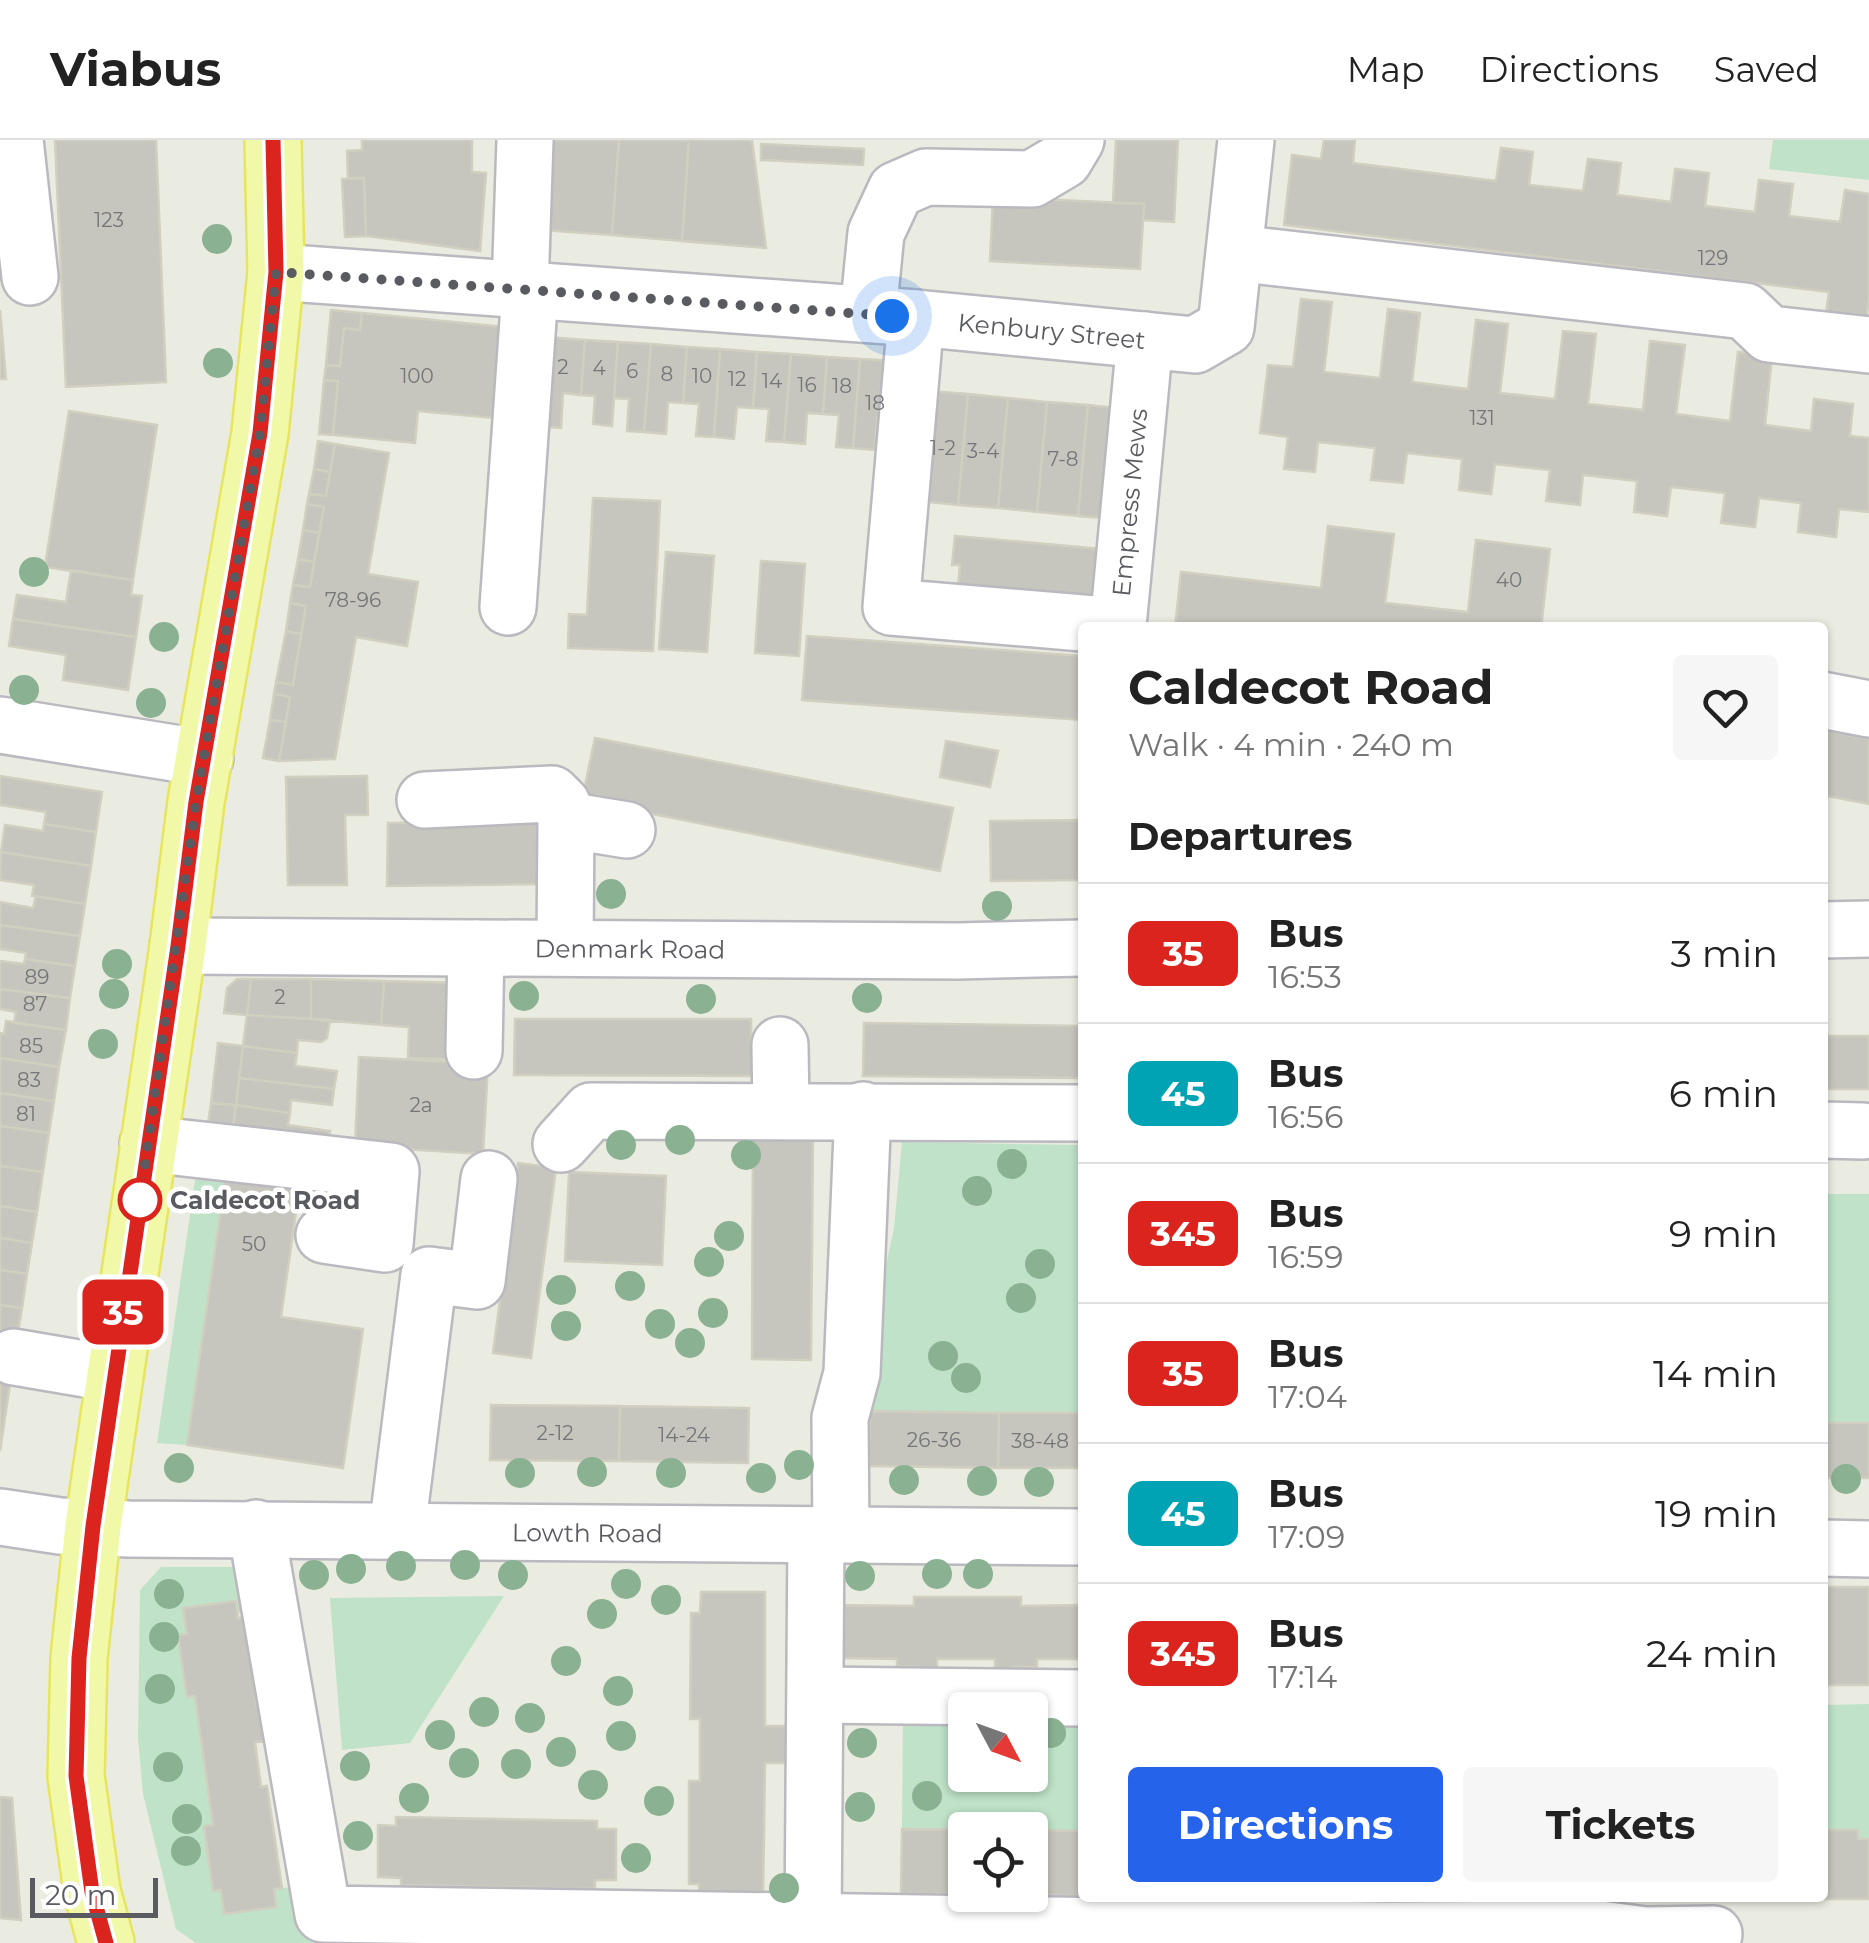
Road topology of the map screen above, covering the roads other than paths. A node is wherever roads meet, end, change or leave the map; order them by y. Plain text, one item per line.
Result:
1 (15, 140) edge
2 (273, 140) edge
3 (525, 140) edge
4 (1076, 140) edge
5 (1246, 140) edge
6 (1235, 253) junction
7 (276, 272) junction
8 (30, 277) dead end
9 (525, 290) junction
10 (892, 316) junction
11 (1183, 337) junction
12 (1869, 345) edge
13 (508, 607) dead end
14 (1119, 622) edge
15 (1154, 622) edge
16 (1078, 623) edge
17 (1828, 701) edge
18 (1869, 709) edge
19 (0, 725) edge
20 (205, 758) junction
21 (424, 800) dead end
22 (566, 820) junction
23 (627, 830) dead end
24 (1869, 929) edge
25 (1828, 930) edge
26 (178, 946) junction
27 (566, 946) junction
28 (476, 948) junction
29 (1078, 948) edge
30 (780, 1046) dead end
31 (474, 1051) dead end
32 (781, 1110) junction
33 (863, 1110) junction
34 (1078, 1113) edge
35 (148, 1144) junction
36 (561, 1144) dead end
37 (490, 1179) dead end
38 (324, 1235) dead end
39 (14, 1357) dead end
40 (114, 1374) junction
41 (0, 1518) edge
42 (93, 1526) junction
43 (256, 1528) junction
44 (396, 1530) junction
45 (829, 1535) junction
46 (1078, 1537) edge
47 (1828, 1548) edge
48 (1869, 1549) edge
49 (816, 1695) junction
50 (1078, 1698) edge
51 (1600, 1913) edge
52 (1386, 1914) edge
53 (813, 1923) junction
54 (1714, 1934) dead end
55 (106, 1943) edge

1 - 8 street
2 - 7 main road
3 - 9 street
4 - 10 street
5 - 6 street
6 - 11 street
6 - 12 street
7 - 9 street, Kenbury Street
7 - 20 main road
9 - 10 street, Kenbury Street
9 - 13 street
10 - 11 street, Kenbury Street
10 - 16 street, Empress Mews
11 - 14 street, Empress Mews
11 - 15 street
17 - 18 street
19 - 20 street
20 - 26 main road
21 - 22 street
22 - 23 street
22 - 27 street
24 - 25 street
26 - 28 street, Denmark Road
26 - 35 main road
27 - 28 street, Denmark Road
27 - 29 street, Denmark Road
28 - 31 street
30 - 32 street
32 - 33 street
32 - 36 street
33 - 34 street
33 - 45 street
35 - 38 street
35 - 40 main road
37 - 44 street
39 - 40 street
40 - 42 main road
41 - 42 street
42 - 43 street, Lowth Road
42 - 55 main road
43 - 44 street, Lowth Road
43 - 53 street
44 - 45 street, Lowth Road
45 - 46 street, Lowth Road
45 - 49 street
47 - 48 street
49 - 50 street
49 - 53 street
51 - 52 street
51 - 54 street
52 - 53 street

